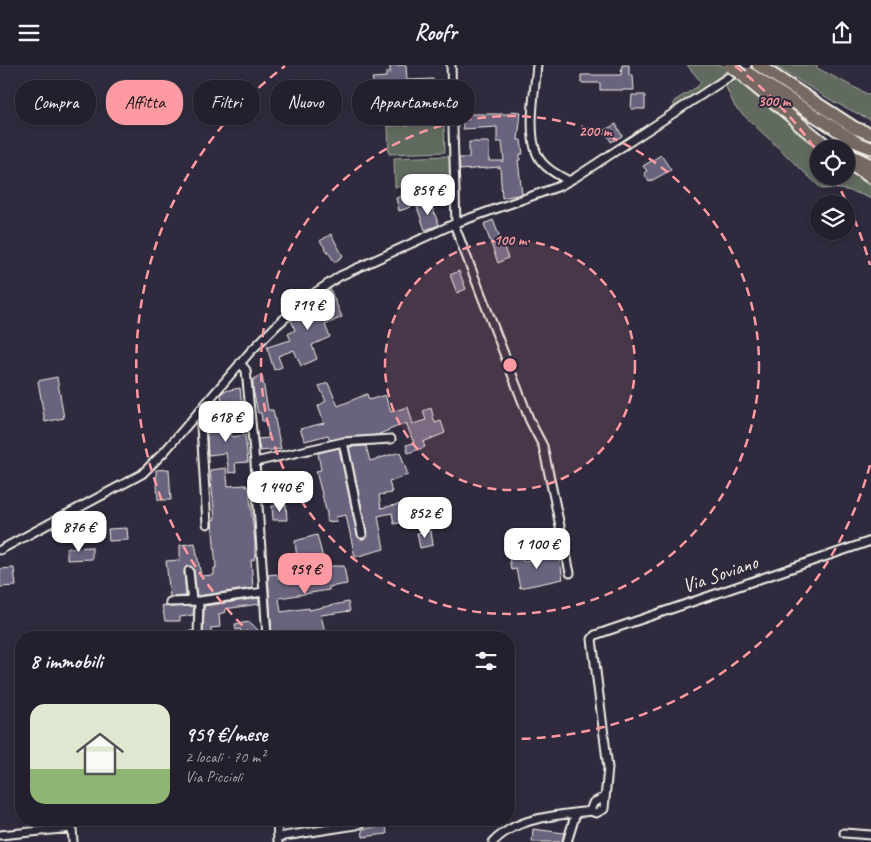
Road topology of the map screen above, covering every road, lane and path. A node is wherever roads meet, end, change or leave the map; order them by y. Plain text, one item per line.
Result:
1 (451, 65) edge
2 (537, 65) edge
3 (730, 65) edge
4 (737, 65) edge
5 (759, 65) edge
6 (746, 71) edge
7 (799, 124) junction
8 (871, 134) edge
9 (819, 140) edge
10 (824, 140) edge
11 (871, 148) edge
12 (855, 157) edge
13 (871, 165) edge
14 (855, 167) edge
15 (871, 177) edge
16 (570, 181) junction
17 (455, 223) junction
18 (240, 363) junction
19 (200, 410) junction
20 (391, 439) dead end
21 (343, 441) junction
22 (255, 462) junction
23 (207, 524) dead end
24 (362, 534) dead end
25 (871, 541) edge
26 (0, 550) edge
27 (189, 571) dead end
28 (570, 573) dead end
29 (264, 592) junction
30 (196, 601) junction
31 (170, 602) dead end
32 (198, 631) edge
33 (267, 631) edge
34 (605, 797) junction
35 (590, 811) junction
36 (576, 813) junction
37 (277, 826) edge
38 (350, 826) edge
39 (844, 833) dead end
40 (0, 835) edge
41 (871, 835) edge
42 (278, 839) edge
43 (73, 842) edge
44 (493, 842) edge
45 (567, 842) edge

1 - 17 street
2 - 16 street
3 - 6 highway, bridge
4 - 6 highway
5 - 8 highway
6 - 7 highway
6 - 11 highway
6 - 16 street
7 - 9 highway
7 - 10 highway
12 - 13 highway
14 - 15 highway
16 - 17 street
17 - 18 street
17 - 28 street
18 - 19 street
18 - 22 street
19 - 23 street
19 - 26 street
20 - 21 street
21 - 22 street
21 - 24 street
22 - 29 street
25 - 34 street, Via Soviano
27 - 30 street
29 - 30 street
29 - 33 street
30 - 31 street
30 - 32 street
34 - 35 street
34 - 35 street
35 - 36 street
36 - 44 street
36 - 45 street
37 - 42 street
38 - 42 street
39 - 41 street
40 - 43 street

